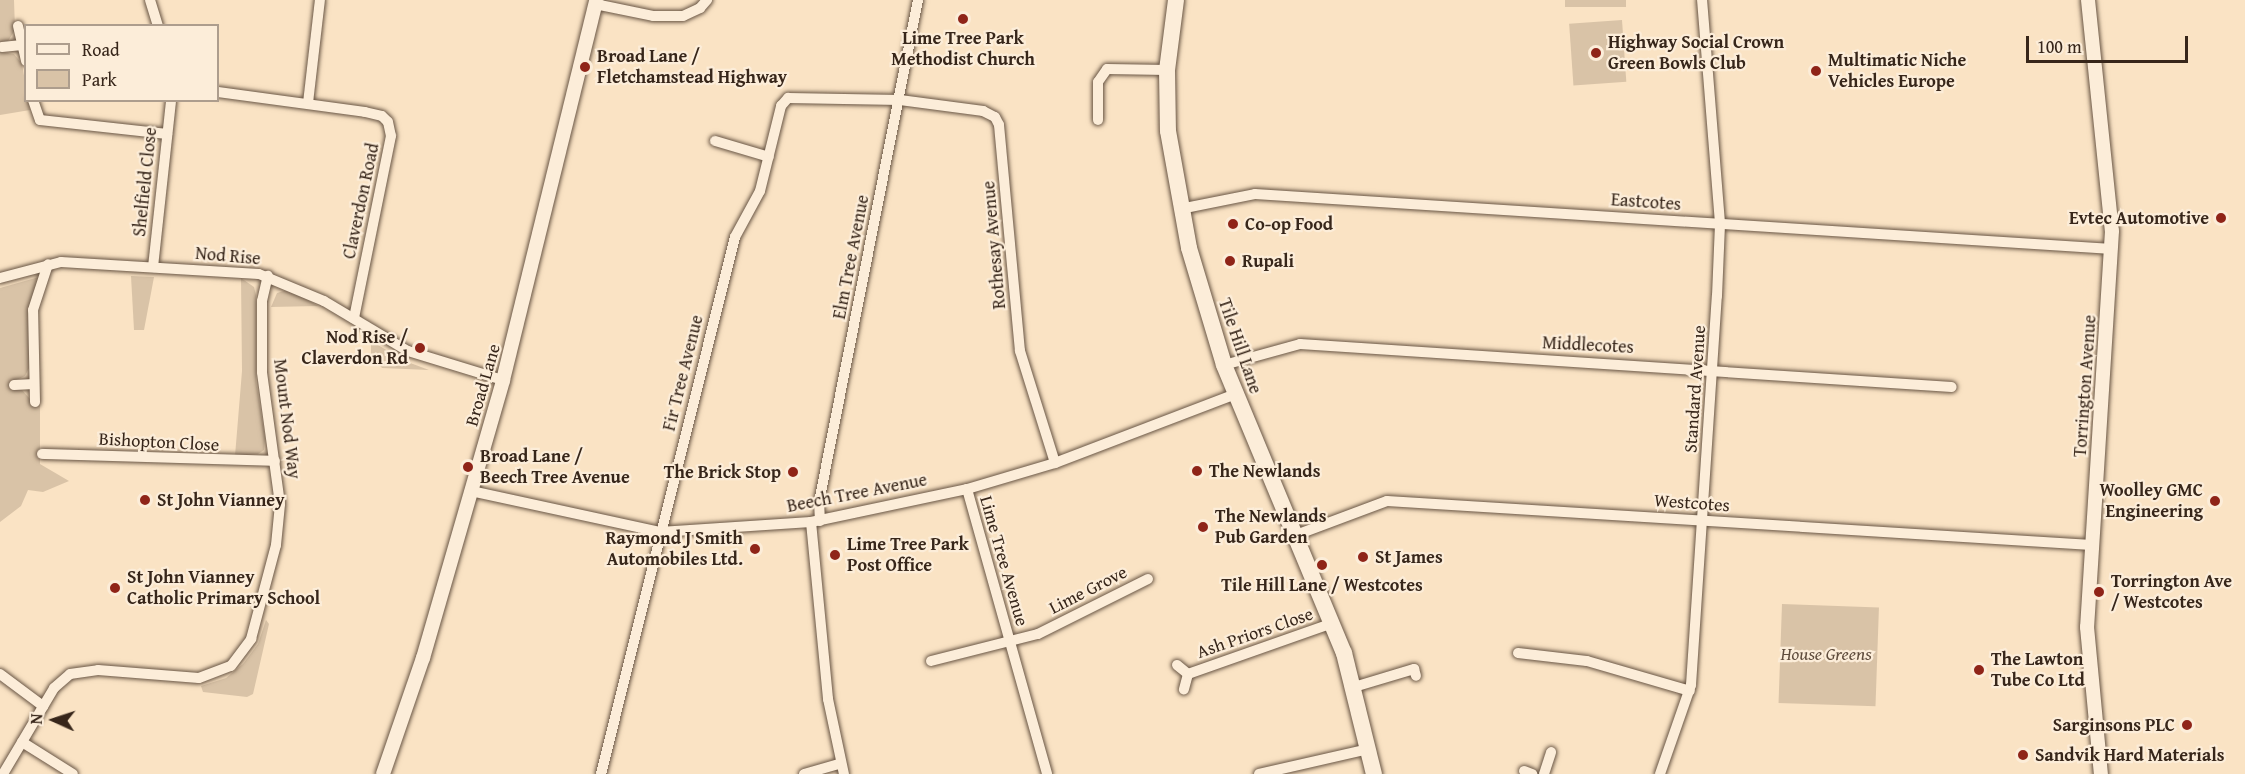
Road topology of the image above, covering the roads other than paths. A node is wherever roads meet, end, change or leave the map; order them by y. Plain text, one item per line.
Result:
1 (150, 0) edge
2 (320, 0) edge
3 (707, 0) edge
4 (918, 0) edge
5 (1176, 0) edge
6 (1702, 0) edge
7 (2088, 0) edge
8 (596, 2) edge
9 (157, 24) edge
10 (18, 26) dead end
11 (22, 45) junction
12 (2, 47) dead end
13 (24, 53) edge
14 (1167, 70) junction
15 (219, 92) edge
16 (900, 100) junction
17 (34, 102) edge
18 (171, 102) edge
19 (308, 103) junction
20 (1098, 120) dead end
21 (167, 134) junction
22 (715, 141) dead end
23 (769, 157) junction
24 (1180, 209) junction
25 (1720, 223) junction
26 (2112, 249) junction
27 (48, 264) junction
28 (153, 267) junction
29 (268, 276) junction
30 (0, 278) edge
31 (354, 318) junction
32 (1224, 365) junction
33 (1713, 369) junction
34 (503, 380) junction
35 (34, 384) junction
36 (14, 385) dead end
37 (1952, 387) dead end
38 (1236, 394) junction
39 (35, 402) dead end
40 (42, 453) dead end
41 (275, 461) junction
42 (1055, 463) junction
43 (967, 489) junction
44 (471, 491) junction
45 (1703, 520) junction
46 (815, 521) junction
47 (660, 531) junction
48 (1296, 536) junction
49 (2092, 545) junction
50 (1148, 579) dead end
51 (1333, 623) junction
52 (1009, 642) junction
53 (1518, 653) dead end
54 (931, 661) dead end
55 (1177, 665) dead end
56 (0, 674) edge
57 (1188, 674) junction
58 (1416, 676) dead end
59 (1354, 687) junction
60 (1184, 689) dead end
61 (1690, 691) junction
62 (43, 706) junction
63 (22, 741) junction
64 (1369, 749) junction
65 (1551, 752) dead end
66 (842, 769) edge
67 (3, 774) edge
68 (73, 774) edge
69 (383, 774) edge
70 (602, 774) edge
71 (804, 774) edge
72 (1047, 774) edge
73 (1259, 774) edge
74 (1374, 774) edge
75 (1544, 774) edge
76 (1660, 774) edge
77 (2101, 774) edge

1 - 9 street
2 - 19 street
3 - 8 street
4 - 16 street, Elm Tree Avenue
5 - 14 main road, Tile Hill Lane
6 - 25 street, Standard Avenue
7 - 26 street, Torrington Avenue
8 - 34 street, Broad Lane
10 - 11 street
11 - 12 street
11 - 13 street
14 - 20 street
14 - 24 main road, Tile Hill Lane
15 - 19 street, Claverdon Road
16 - 23 street, Fir Tree Avenue
16 - 42 street, Rothesay Avenue
16 - 46 street, Elm Tree Avenue
17 - 21 street
18 - 21 street, Shelfield Close
19 - 31 street, Claverdon Road
21 - 28 street, Shelfield Close
22 - 23 street
23 - 47 street, Fir Tree Avenue
24 - 25 street, Eastcotes
24 - 32 main road, Tile Hill Lane
25 - 26 street, Eastcotes
25 - 33 street, Standard Avenue
26 - 49 street, Torrington Avenue
27 - 28 street, Nod Rise
27 - 30 street, Nod Rise
27 - 35 street
28 - 29 street, Nod Rise
29 - 31 street, Nod Rise
29 - 41 street, Mount Nod Way
31 - 34 street, Nod Rise
32 - 33 street, Middlecotes
32 - 38 main road, Tile Hill Lane
33 - 37 street, Middlecotes
33 - 45 street, Standard Avenue
34 - 44 street, Broad Lane
35 - 36 street
35 - 39 street
38 - 42 street, Beech Tree Avenue
38 - 48 main road, Tile Hill Lane
40 - 41 street, Bishopton Close
41 - 62 street, Mount Nod Way
42 - 43 street, Beech Tree Avenue
43 - 46 street, Beech Tree Avenue
43 - 52 street, Lime Tree Avenue
44 - 47 street, Beech Tree Avenue
44 - 69 street, Broad Lane
45 - 48 street, Westcotes
45 - 49 street, Westcotes
45 - 61 street, Standard Avenue
46 - 47 street, Beech Tree Avenue
46 - 66 street, Elm Tree Avenue
47 - 70 street, Fir Tree Avenue
48 - 51 main road, Tile Hill Lane
49 - 77 street, Torrington Avenue
50 - 52 street, Lime Grove
51 - 57 street, Ash Priors Close
51 - 59 main road, Tile Hill Lane
52 - 54 street, Lime Tree Avenue
52 - 72 street, Lime Tree Avenue
53 - 61 street
55 - 57 street, Ash Priors Close
56 - 62 street
57 - 60 street, Ash Priors Close
58 - 59 street
59 - 64 main road, Tile Hill Lane
61 - 76 street, Standard Avenue
62 - 63 street, Mount Nod Way
63 - 67 street, Mount Nod Way
63 - 68 street
64 - 73 street
64 - 74 main road, Tile Hill Lane
65 - 75 street
66 - 71 street

